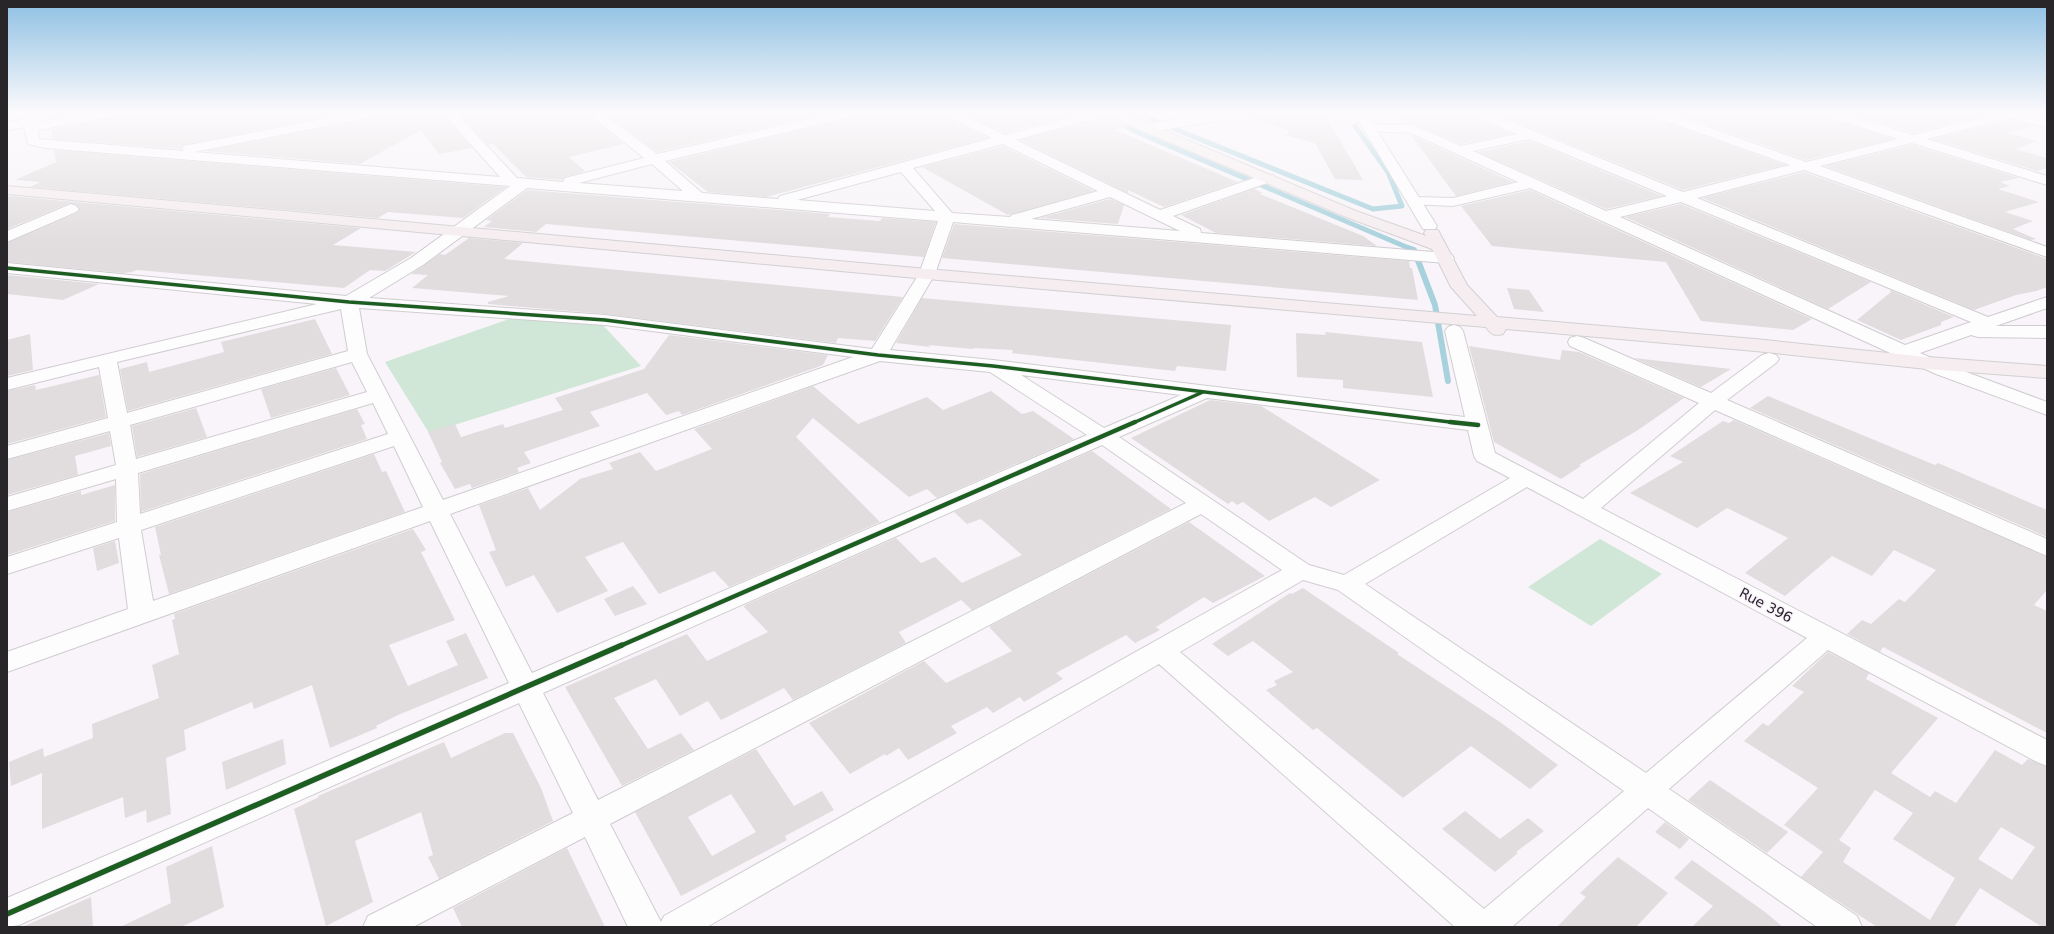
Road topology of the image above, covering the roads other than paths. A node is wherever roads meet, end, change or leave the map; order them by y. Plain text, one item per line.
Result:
1 (194, 157) edge
2 (493, 157) edge
3 (652, 157) edge
4 (665, 157) edge
5 (939, 157) edge
6 (1039, 157) edge
7 (1217, 157) edge
8 (1388, 157) edge
9 (1474, 157) edge
10 (1584, 157) edge
11 (1779, 157) edge
12 (1843, 157) edge
13 (1969, 157) edge
14 (655, 159) junction
15 (904, 166) junction
16 (1805, 166) junction
17 (1268, 178) junction
18 (2047, 181) edge
19 (519, 183) junction
20 (1532, 183) junction
21 (554, 186) junction
22 (7, 190) edge
23 (1110, 192) junction
24 (1682, 197) junction
25 (699, 198) junction
26 (1414, 201) junction
27 (7, 203) edge
28 (769, 203) junction
29 (71, 209) junction
30 (1351, 214) junction
31 (1160, 215) junction
32 (947, 216) junction
33 (1606, 216) junction
34 (1002, 222) junction
35 (1429, 226) junction
36 (458, 231) junction
37 (7, 237) edge
38 (1206, 238) junction
39 (440, 245) junction
40 (1442, 252) junction
41 (2047, 252) edge
42 (7, 268) edge
43 (923, 280) junction
44 (1460, 288) junction
45 (349, 302) junction
46 (2047, 302) edge
47 (1988, 323) junction
48 (1452, 326) junction
49 (1496, 329) junction
50 (1965, 331) junction
51 (2047, 332) edge
52 (1577, 342) junction
53 (1904, 352) junction
54 (358, 354) junction
55 (878, 355) junction
56 (107, 359) junction
57 (1769, 359) junction
58 (993, 366) junction
59 (1935, 366) junction
60 (2047, 372) edge
61 (2047, 380) edge
62 (7, 384) edge
63 (1203, 392) junction
64 (380, 395) junction
65 (1713, 401) junction
66 (2047, 408) edge
67 (120, 422) junction
68 (1478, 425) junction
69 (1103, 436) junction
70 (401, 437) junction
71 (7, 453) edge
72 (127, 468) junction
73 (1527, 478) junction
74 (7, 504) edge
75 (1203, 504) junction
76 (1585, 509) junction
77 (438, 510) junction
78 (129, 527) junction
79 (2047, 548) edge
80 (7, 566) edge
81 (1300, 571) junction
82 (1347, 584) junction
83 (142, 615) junction
84 (1826, 637) junction
85 (1161, 651) junction
86 (7, 662) edge
87 (526, 687) junction
88 (2047, 754) edge
89 (1646, 790) junction
90 (592, 819) junction
91 (7, 914) edge
92 (380, 927) edge
93 (646, 927) edge
94 (676, 927) edge
95 (1480, 927) edge
96 (1487, 927) edge
97 (1845, 927) edge

1 - 19 street
2 - 19 street
3 - 14 street
4 - 14 street
5 - 15 street
6 - 23 street
7 - 17 main road
8 - 26 street
9 - 20 street
10 - 24 street
11 - 16 street
12 - 16 street
13 - 18 street
14 - 21 street
14 - 25 street
15 - 28 street
15 - 32 street
16 - 24 street
16 - 41 street
17 - 30 main road
17 - 31 street
19 - 21 street
19 - 36 street
20 - 26 street
20 - 33 street
21 - 25 street
22 - 36 main road
23 - 31 street
23 - 34 street
24 - 33 street
24 - 47 street
25 - 28 street
26 - 35 street
27 - 29 main road
28 - 32 street
29 - 37 street
29 - 39 main road
30 - 35 main road
30 - 40 main road
31 - 38 street
32 - 34 street
32 - 43 street
33 - 53 street
34 - 38 street
35 - 40 main road
36 - 39 street
36 - 43 main road
38 - 40 street
39 - 43 main road
39 - 45 street
40 - 44 main road
42 - 45 street
43 - 48 main road
43 - 55 street
44 - 48 main road
44 - 49 main road
45 - 54 street
45 - 55 street
45 - 56 street
46 - 47 street
47 - 50 street
48 - 49 main road
48 - 68 street
49 - 52 main road
49 - 59 main road
50 - 51 street
50 - 53 street
52 - 57 main road
52 - 65 street
53 - 59 street
54 - 64 street
54 - 67 street
55 - 58 street
55 - 77 street
56 - 62 street
56 - 67 street
57 - 59 main road
57 - 65 street
58 - 63 street
58 - 69 street
59 - 60 main road
59 - 61 main road
59 - 66 street
63 - 68 street
63 - 69 street
64 - 70 street
64 - 72 street
65 - 76 street
65 - 79 street
67 - 71 street
67 - 72 street
68 - 73 street, Rue 396
69 - 75 street
69 - 87 street
70 - 77 street
70 - 78 street
72 - 74 street
72 - 78 street
73 - 76 street, Rue 396
73 - 82 street
75 - 81 street
75 - 90 street
76 - 84 street, Rue 396
77 - 83 street
77 - 87 street
78 - 80 street
78 - 83 street
81 - 82 street
81 - 85 street
82 - 89 street
83 - 86 street
84 - 88 street, Rue 396
84 - 89 street
85 - 94 street
85 - 95 street
87 - 90 street
87 - 91 street
89 - 96 street
89 - 97 street
90 - 92 street
90 - 93 street

